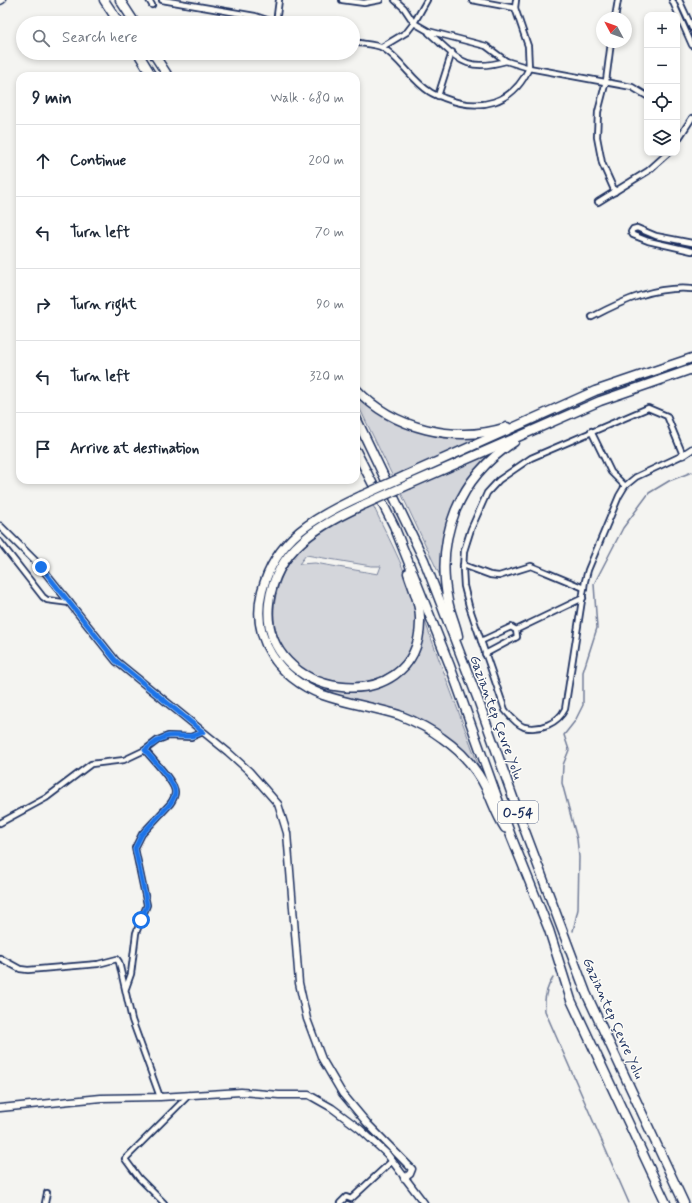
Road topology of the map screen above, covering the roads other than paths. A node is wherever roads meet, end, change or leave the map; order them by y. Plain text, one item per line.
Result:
1 (104, 0) edge
2 (120, 0) edge
3 (162, 0) edge
4 (197, 0) edge
5 (279, 0) edge
6 (342, 0) edge
7 (380, 0) edge
8 (395, 0) edge
9 (427, 0) edge
10 (472, 0) edge
11 (516, 0) edge
12 (618, 0) edge
13 (672, 0) edge
14 (679, 0) edge
15 (195, 6) junction
16 (515, 8) junction
17 (616, 12) edge
18 (114, 16) edge
19 (130, 16) edge
20 (255, 16) edge
21 (277, 16) edge
22 (414, 23) junction
23 (692, 28) edge
24 (428, 31) junction
25 (360, 43) edge
26 (692, 45) edge
27 (382, 47) junction
28 (610, 48) edge
29 (452, 52) junction
30 (142, 60) edge
31 (158, 60) edge
32 (506, 61) junction
33 (529, 68) junction
34 (150, 72) edge
35 (165, 72) edge
36 (606, 81) junction
37 (644, 94) edge
38 (438, 96) junction
39 (692, 118) edge
40 (680, 136) edge
41 (665, 156) edge
42 (615, 192) junction
43 (598, 202) dead end
44 (692, 243) edge
45 (692, 251) edge
46 (692, 289) edge
47 (592, 317) dead end
48 (692, 358) edge
49 (692, 369) edge
50 (360, 393) edge
51 (557, 408) junction
52 (561, 418) junction
53 (360, 426) edge
54 (591, 431) junction
55 (692, 449) edge
56 (683, 455) junction
57 (360, 459) edge
58 (625, 486) junction
59 (0, 526) edge
60 (394, 526) junction
61 (0, 542) edge
62 (463, 564) junction
63 (584, 588) junction
64 (583, 598) junction
65 (70, 604) junction
66 (516, 630) junction
67 (481, 641) junction
68 (485, 654) junction
69 (463, 658) junction
70 (203, 732) junction
71 (145, 750) junction
72 (0, 823) edge
73 (511, 836) junction
74 (1, 957) edge
75 (126, 988) junction
76 (189, 1095) junction
77 (160, 1097) junction
78 (0, 1108) edge
79 (392, 1161) junction
80 (404, 1178) junction
81 (47, 1193) dead end
82 (45, 1203) edge
83 (164, 1203) edge
84 (340, 1203) edge
85 (424, 1203) edge
86 (666, 1203) edge
87 (684, 1203) edge

1 - 18 highway
2 - 19 highway
3 - 15 street
4 - 15 street
5 - 21 street
6 - 7 street
8 - 22 street
9 - 22 street
10 - 16 street
11 - 16 street
12 - 17 street
13 - 26 street
14 - 23 street
15 - 20 street
16 - 33 street
22 - 24 street
22 - 27 street
24 - 29 street
24 - 32 street
25 - 27 street
27 - 38 street
28 - 36 street
29 - 32 street
29 - 38 street
30 - 34 highway
31 - 35 highway
32 - 33 street
33 - 36 street
33 - 38 street
36 - 37 street
36 - 42 street
39 - 40 street
41 - 42 street
42 - 43 street
44 - 45 street
46 - 47 street
48 - 51 highway
49 - 52 highway
50 - 51 highway
51 - 73 highway, bridge
52 - 60 highway, bridge
52 - 69 highway
53 - 69 highway, Gaziantep Çevre Yolu / O-54
54 - 56 street
54 - 58 street
54 - 62 street
55 - 56 street
56 - 58 street
57 - 60 highway, Gaziantep Çevre Yolu / O-54
58 - 63 street
59 - 65 street
60 - 73 highway, Gaziantep Çevre Yolu / O-54
61 - 65 street
62 - 63 street
62 - 67 street
63 - 64 street
64 - 66 street
64 - 68 street
65 - 70 street
66 - 67 street
66 - 68 street
67 - 68 street
69 - 87 highway, Gaziantep Çevre Yolu / O-54
70 - 71 street
70 - 80 street
71 - 72 street
71 - 75 street
73 - 86 highway, Gaziantep Çevre Yolu / O-54
74 - 75 street
75 - 77 street
76 - 77 street
76 - 79 street
76 - 83 street
77 - 78 street
79 - 80 street
79 - 84 street
80 - 85 street
81 - 82 street

